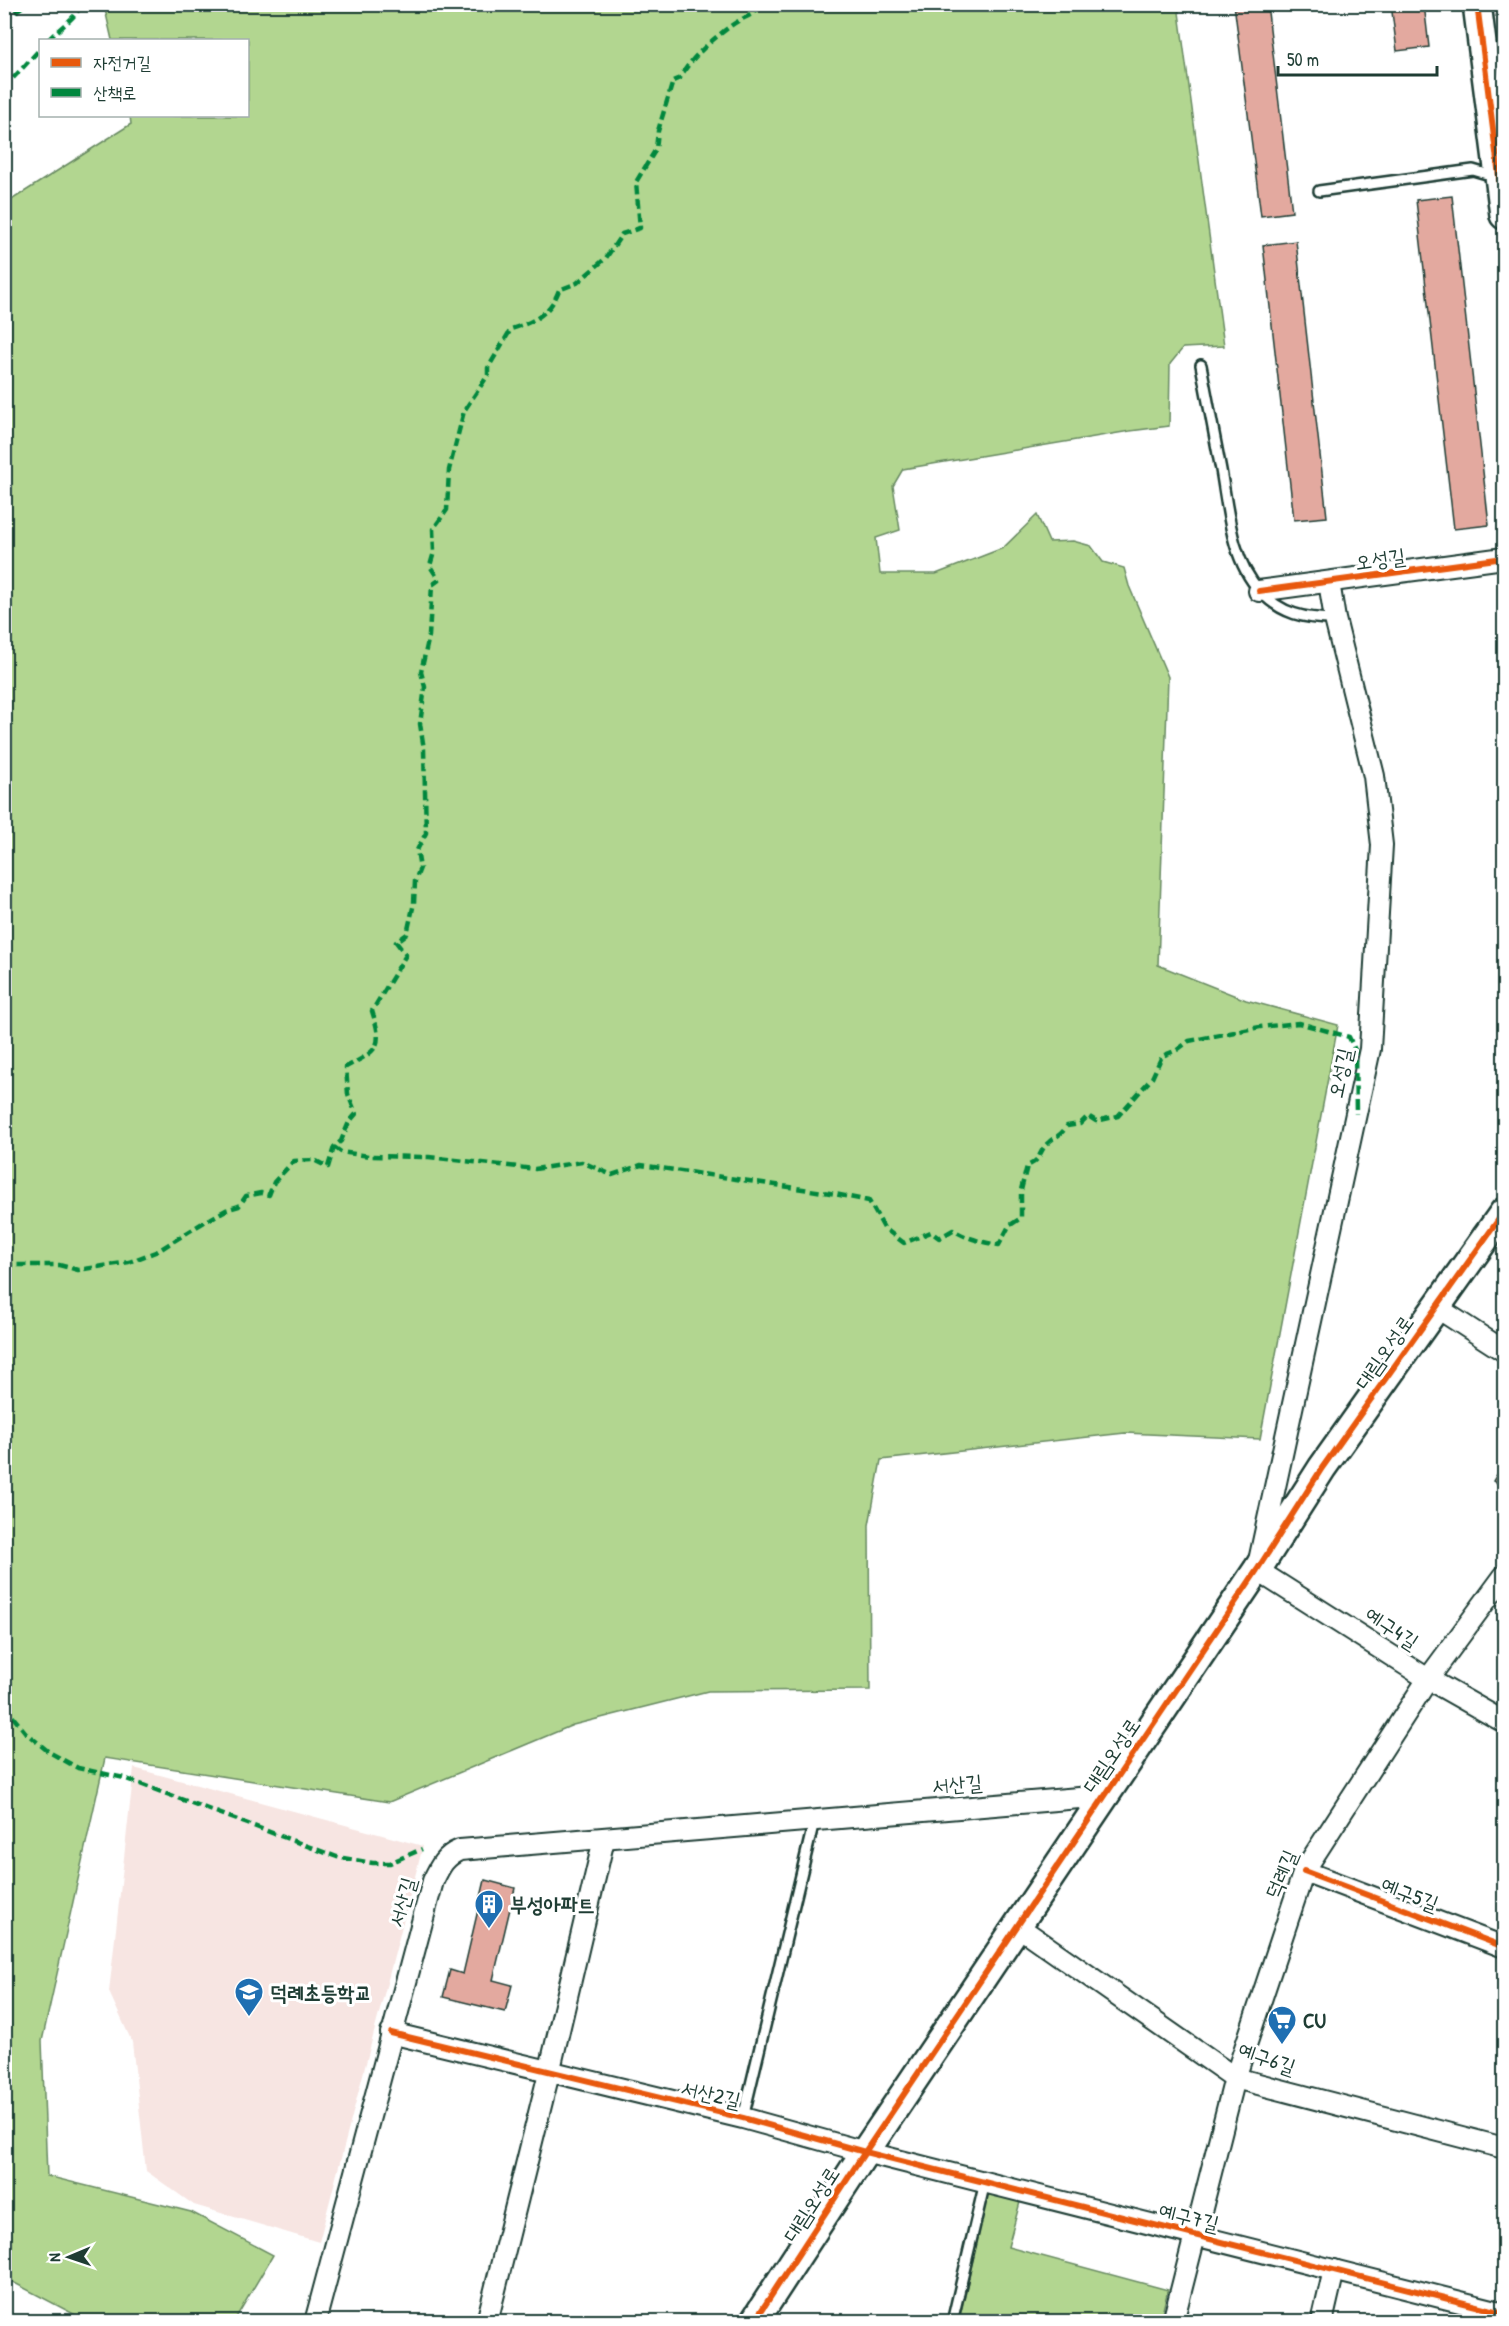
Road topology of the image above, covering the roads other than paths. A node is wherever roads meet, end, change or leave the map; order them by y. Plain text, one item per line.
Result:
1 (1477, 4) edge
2 (1502, 178) edge
3 (1320, 191) dead end
4 (1504, 215) edge
5 (1201, 365) dead end
6 (1504, 558) edge
7 (1329, 582) junction
8 (1259, 591) junction
9 (1335, 620) junction
10 (1504, 1212) edge
11 (1436, 1307) junction
12 (1504, 1351) edge
13 (1257, 1570) junction
14 (1504, 1576) edge
15 (1428, 1679) junction
16 (1504, 1722) edge
17 (1103, 1796) junction
18 (814, 1821) junction
19 (604, 1839) junction
20 (1304, 1871) junction
21 (1016, 1925) junction
22 (1504, 1947) edge
23 (391, 2033) junction
24 (549, 2073) junction
25 (1235, 2078) junction
26 (743, 2118) junction
27 (1504, 2148) edge
28 (865, 2152) junction
29 (985, 2182) junction
30 (1193, 2235) junction
31 (1334, 2270) junction
32 (1504, 2313) edge
33 (315, 2322) edge
34 (487, 2322) edge
35 (754, 2322) edge
36 (952, 2322) edge
37 (1173, 2322) edge
38 (1322, 2322) edge

1 - 2 street
2 - 3 lane
2 - 4 street
5 - 8 lane
6 - 7 street, 오성길
7 - 8 street, 오성길
7 - 9 street, 오성길
8 - 9 lane
9 - 13 street, 오성길
10 - 11 street, 대림오성로
11 - 12 street
11 - 13 street, 대림오성로
13 - 15 street, 예구4길
13 - 17 street, 대림오성로
14 - 15 street, 덕례길
15 - 16 street, 예구4길
15 - 20 street, 덕례길
17 - 18 street, 서산길
17 - 21 street, 대림오성로
18 - 19 street, 서산길
18 - 26 lane
19 - 23 street, 서산길
19 - 24 street
20 - 22 street, 예구5길
20 - 25 street, 덕례길
21 - 25 street, 예구6길
21 - 28 street, 대림오성로
23 - 24 street, 서산2길
23 - 33 street, 서산길
24 - 26 street, 서산2길
24 - 34 street
25 - 27 street, 예구6길
25 - 30 street, 덕례길
26 - 28 street, 서산2길
28 - 29 street, 예구7길
28 - 35 street, 대림오성로
29 - 30 street, 예구7길
29 - 36 lane
30 - 31 street, 예구7길
30 - 37 street, 덕례길
31 - 32 street, 예구7길
31 - 38 street

